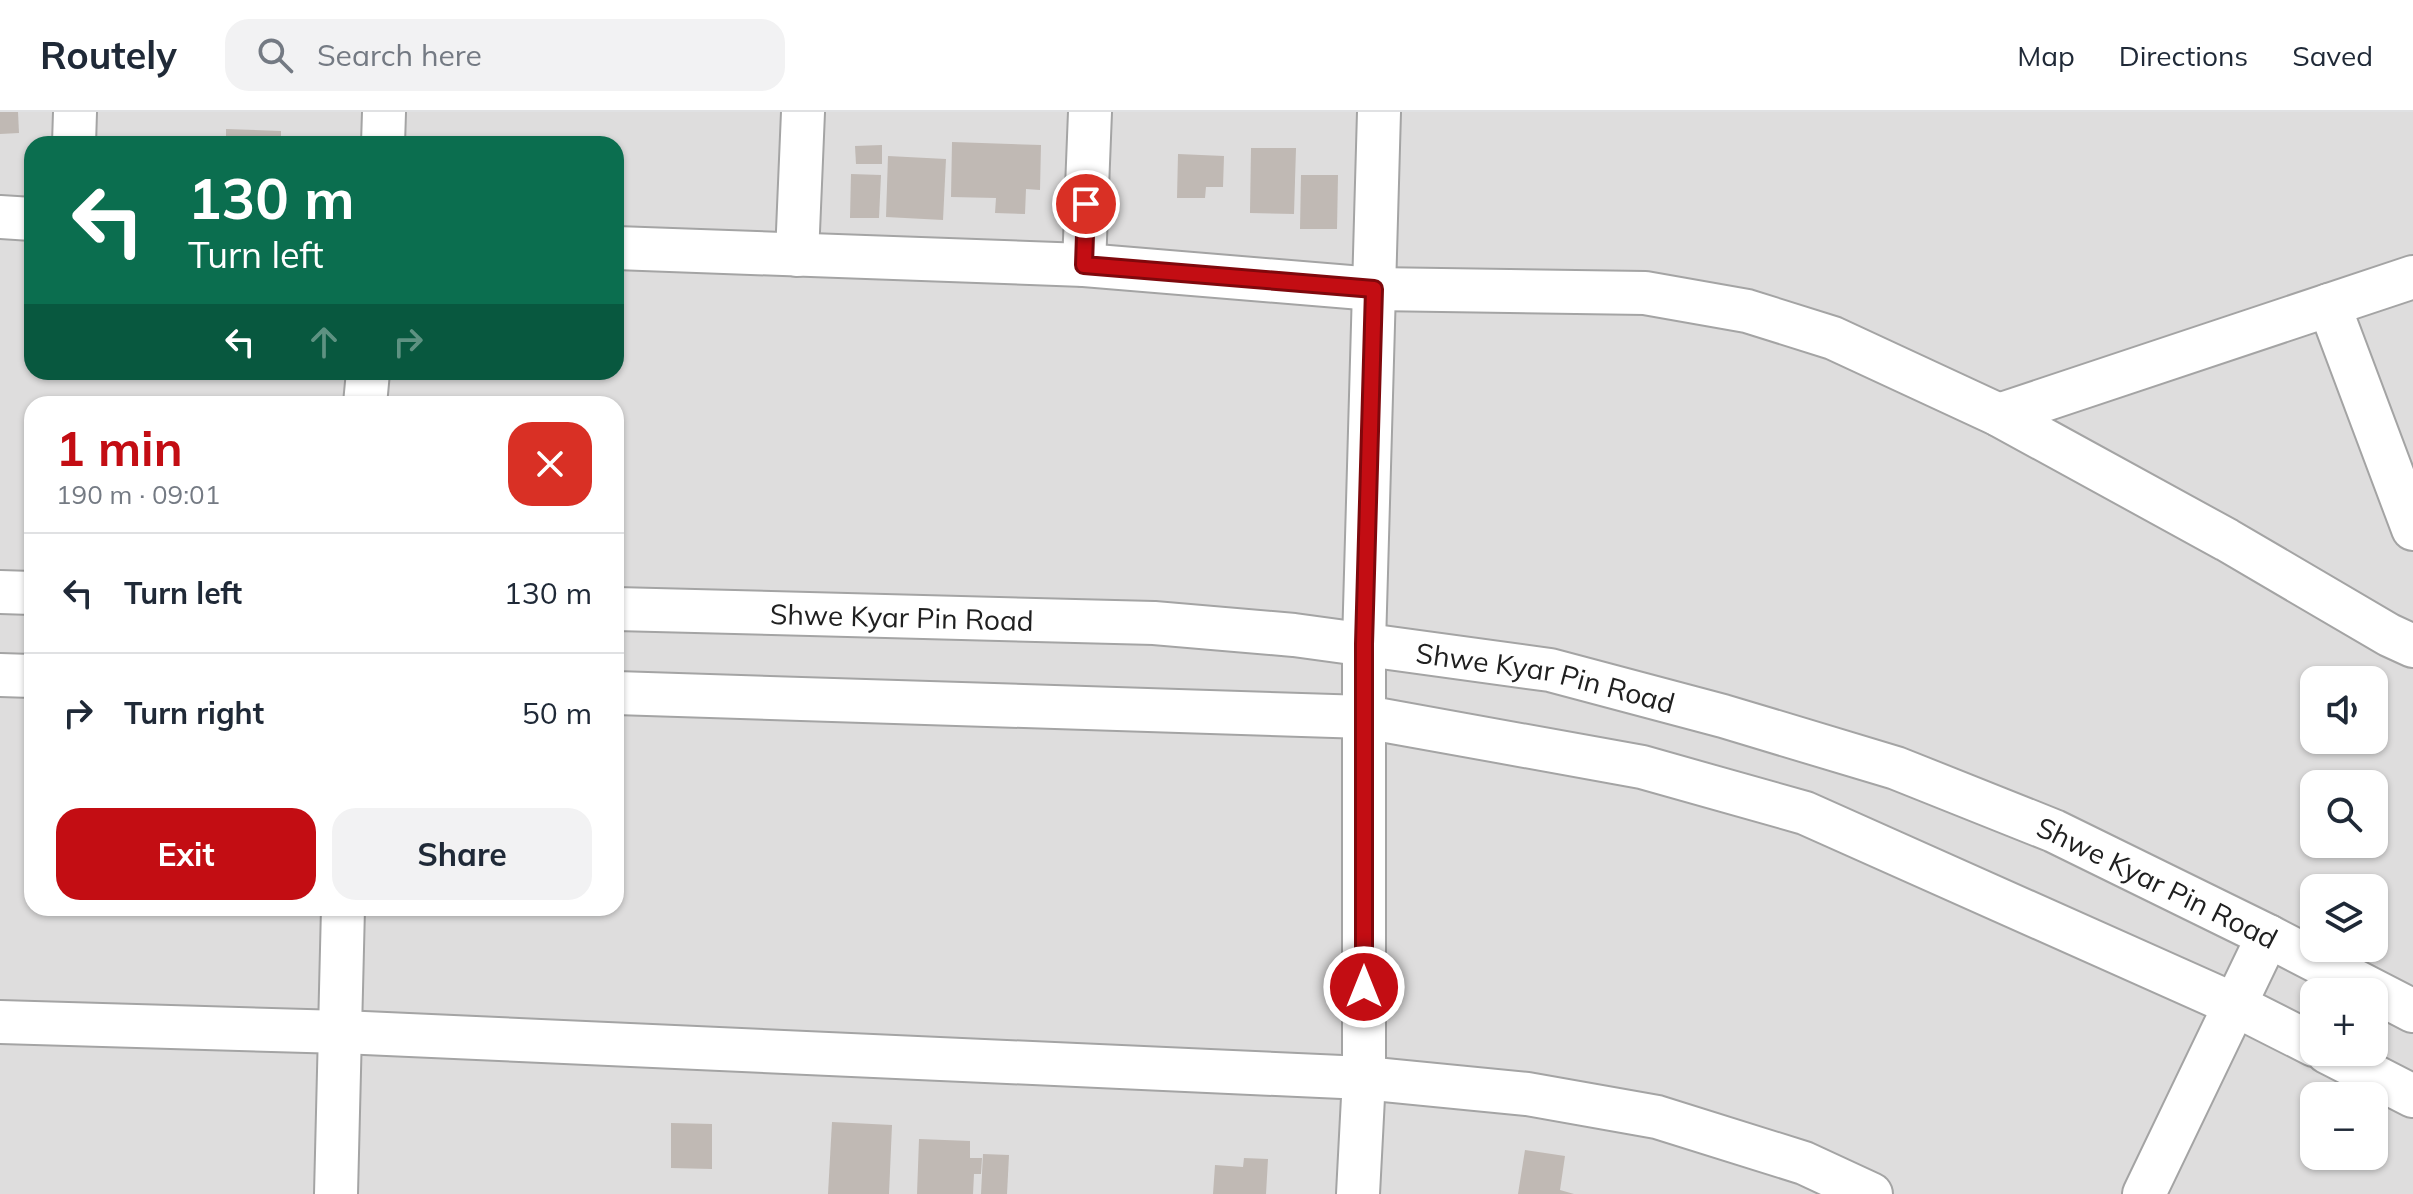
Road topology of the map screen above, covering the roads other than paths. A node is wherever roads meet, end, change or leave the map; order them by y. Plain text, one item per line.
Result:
1 (75, 112) edge
2 (384, 112) edge
3 (803, 112) edge
4 (1090, 112) edge
5 (1379, 112) edge
6 (74, 136) edge
7 (383, 136) edge
8 (0, 217) edge
9 (24, 218) edge
10 (624, 248) edge
11 (797, 255) junction
12 (1084, 265) junction
13 (2413, 277) edge
14 (1374, 289) junction
15 (2329, 305) junction
16 (1999, 415) junction
17 (2413, 529) edge
18 (0, 592) edge
19 (24, 593) edge
20 (624, 609) edge
21 (1364, 644) junction
22 (2413, 646) edge
23 (0, 675) edge
24 (24, 676) edge
25 (624, 693) edge
26 (1365, 717) junction
27 (343, 916) edge
28 (2268, 936) junction
29 (2233, 1004) junction
30 (2413, 1011) edge
31 (0, 1022) edge
32 (342, 1032) junction
33 (2300, 1038) edge
34 (2354, 1066) edge
35 (1364, 1078) junction
36 (2413, 1096) edge
37 (336, 1194) edge
38 (1358, 1194) edge
39 (1871, 1194) edge
40 (2144, 1194) edge

1 - 6 street
2 - 7 street
3 - 11 street
4 - 12 street
5 - 14 street
8 - 9 street
10 - 11 street
11 - 12 street
12 - 14 street
13 - 15 street
14 - 16 street
14 - 21 street
15 - 16 street
15 - 17 street
16 - 22 street
18 - 19 street
20 - 21 street, Shwe Kyar Pin Road
21 - 26 street
21 - 28 street, Shwe Kyar Pin Road
23 - 24 street
25 - 26 street
26 - 29 street
26 - 35 street
27 - 32 street
28 - 29 street
28 - 30 street, Shwe Kyar Pin Road
29 - 33 street
29 - 40 street
31 - 32 street
32 - 35 street
32 - 37 street
34 - 36 street
35 - 38 street
35 - 39 street

